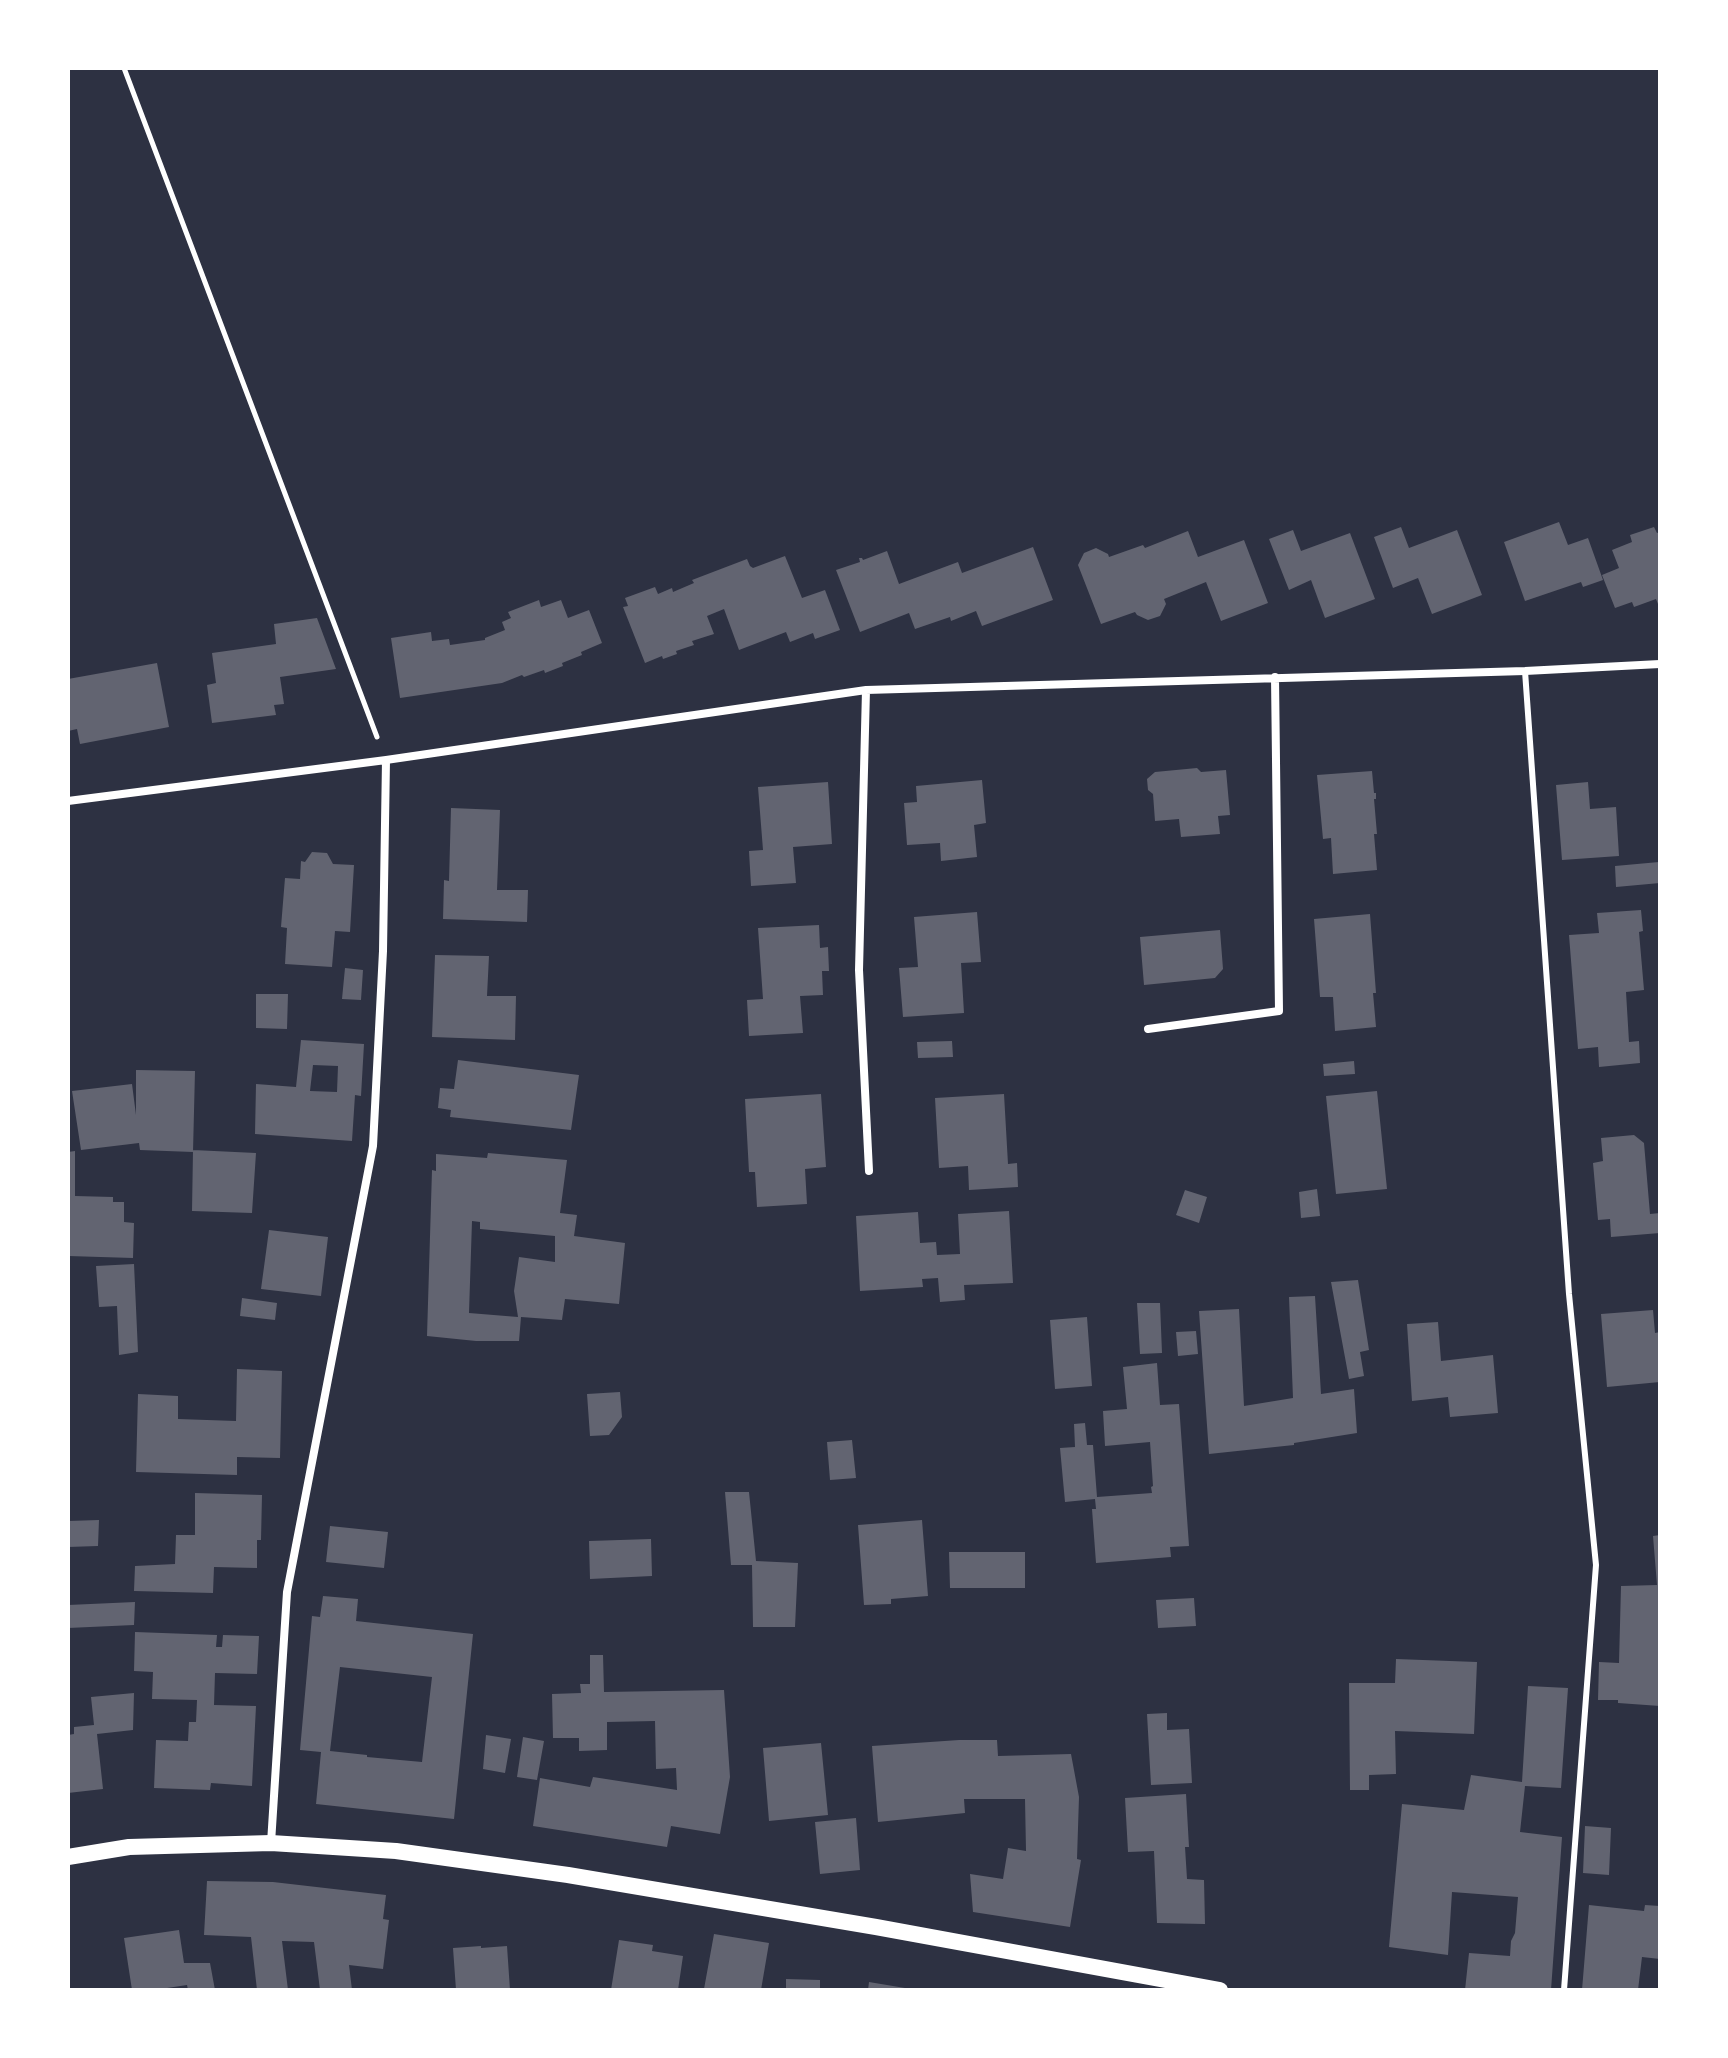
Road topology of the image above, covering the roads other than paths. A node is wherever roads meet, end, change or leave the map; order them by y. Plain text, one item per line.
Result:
1 (1660, 664) edge
2 (1525, 671) junction
3 (1275, 677) junction
4 (866, 690) junction
5 (386, 760) junction
6 (68, 801) edge
7 (1148, 1029) dead end
8 (869, 1171) dead end
9 (271, 1843) junction
10 (68, 1857) edge
11 (1220, 1990) edge
12 (1564, 1990) edge

1 - 2 street
2 - 3 street
2 - 12 lane
3 - 4 street
3 - 7 street
4 - 5 street
4 - 8 street
5 - 6 street
5 - 9 street
9 - 10 main road
9 - 11 main road

